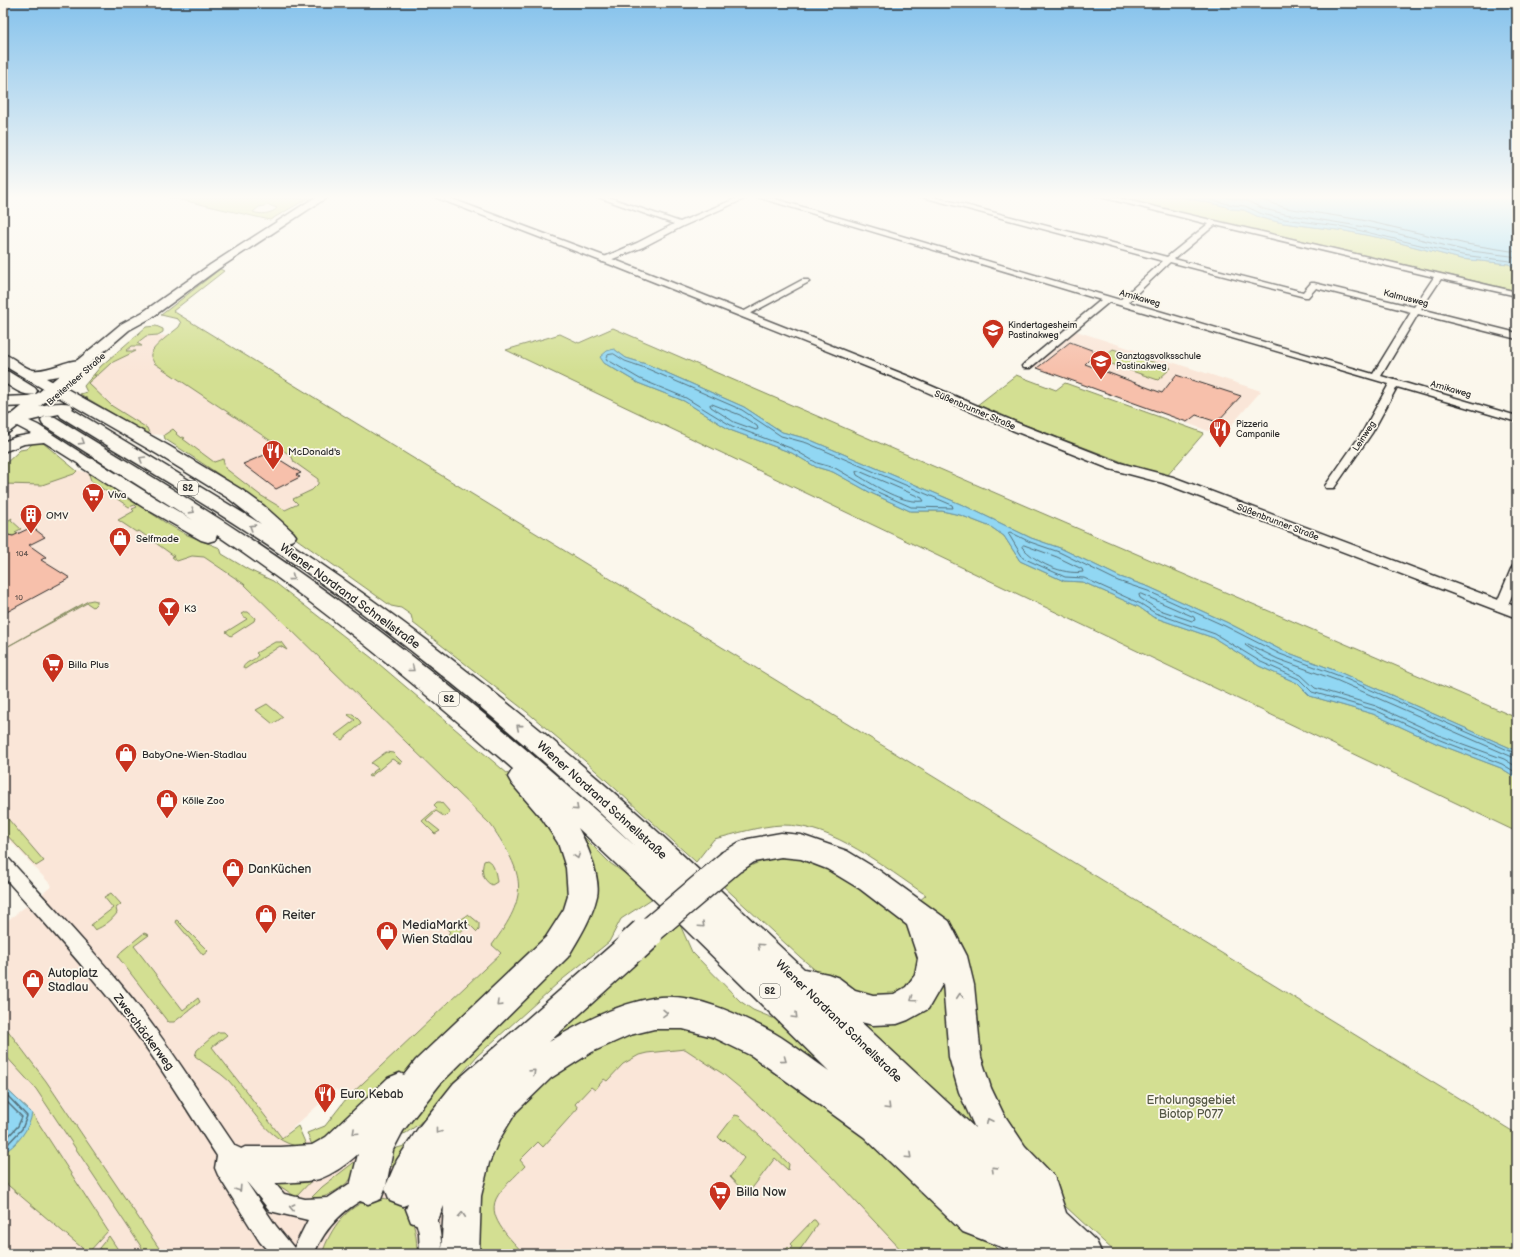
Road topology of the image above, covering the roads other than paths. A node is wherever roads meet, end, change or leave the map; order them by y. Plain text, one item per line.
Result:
1 (233, 255) edge
2 (591, 255) edge
3 (617, 255) edge
4 (956, 255) edge
5 (1147, 255) edge
6 (1174, 255) edge
7 (1348, 255) edge
8 (605, 260) junction
9 (1168, 260) junction
10 (1439, 276) junction
11 (805, 282) dead end
12 (1517, 294) edge
13 (1107, 299) junction
14 (1122, 303) junction
15 (1416, 310) junction
16 (743, 314) junction
17 (147, 315) junction
18 (1517, 336) edge
19 (3, 358) edge
20 (80, 364) junction
21 (1028, 366) dead end
22 (3, 374) edge
23 (1376, 378) junction
24 (1394, 383) junction
25 (57, 390) junction
26 (6, 397) edge
27 (38, 406) junction
28 (92, 409) junction
29 (67, 413) dead end
30 (1517, 419) edge
31 (11, 422) edge
32 (3, 442) edge
33 (3, 446) edge
34 (87, 463) joint
35 (1330, 486) dead end
36 (261, 555) junction
37 (308, 564) junction
38 (1517, 569) edge
39 (1501, 607) junction
40 (1517, 613) edge
41 (515, 754) junction
42 (3, 864) edge
43 (917, 914) junction
44 (798, 983) junction
45 (503, 1062) junction
46 (428, 1072) junction
47 (505, 1100) junction
48 (464, 1129) junction
49 (237, 1160) junction
50 (368, 1186) junction
51 (414, 1199) junction
52 (331, 1208) junction
53 (1035, 1238) edge
54 (286, 1254) edge
55 (303, 1254) edge
56 (431, 1254) edge
57 (460, 1254) edge
58 (1083, 1254) edge

1 - 17 main road, Breitenleer Straße
2 - 8 street, Süßenbrunner Straße
3 - 8 street
4 - 13 street, Arnikaweg
5 - 9 street, Kalmusweg
6 - 9 street
7 - 10 street
8 - 16 street, Süßenbrunner Straße
9 - 14 street
9 - 15 street, Kalmusweg
10 - 12 street
10 - 15 street
11 - 16 street
13 - 14 street, Arnikaweg
13 - 21 street
14 - 23 street, Arnikaweg
15 - 18 street, Kalmusweg
15 - 23 street
16 - 39 street, Süßenbrunner Straße
17 - 20 main road, Breitenleer Straße
17 - 25 main road, Breitenleer Straße
19 - 27 main road
20 - 25 main road, Breitenleer Straße
20 - 27 main road
22 - 27 highway, Wiener Nordrand Schnellstraße / S2
23 - 24 street, Arnikaweg
24 - 30 street, Arnikaweg
24 - 35 street, Leinweg
25 - 27 main road
25 - 27 main road
25 - 28 highway
26 - 27 main road
27 - 28 highway
27 - 31 highway
27 - 31 main road
27 - 33 main road
27 - 34 main road
27 -> 36 highway, Wiener Nordrand Schnellstraße / S2
28 - 37 highway
37 -> 29 highway, Wiener Nordrand Schnellstraße / S2
31 - 32 main road
34 - 36 highway
36 -> 41 highway, Wiener Nordrand Schnellstraße / S2
44 -> 37 highway, Wiener Nordrand Schnellstraße / S2
38 - 39 street
39 - 40 street, Süßenbrunner Straße
41 -> 46 highway
41 -> 53 highway, Wiener Nordrand Schnellstraße / S2
42 - 49 street, Zwerchäckerweg
43 -> 44 highway
43 - 45 highway, bridge
53 -> 43 highway
53 -> 44 highway, Wiener Nordrand Schnellstraße / S2
45 - 48 highway
45 -> 51 highway
46 -> 49 highway
46 - 50 highway
47 - 48 highway
47 -> 53 highway
57 -> 47 highway
48 - 51 highway
52 -> 49 street, Zwerchäckerweg
49 -> 54 street
50 - 51 street
50 - 52 street
51 - 56 street
52 - 55 street
53 - 58 highway, Wiener Nordrand Schnellstraße / S2

